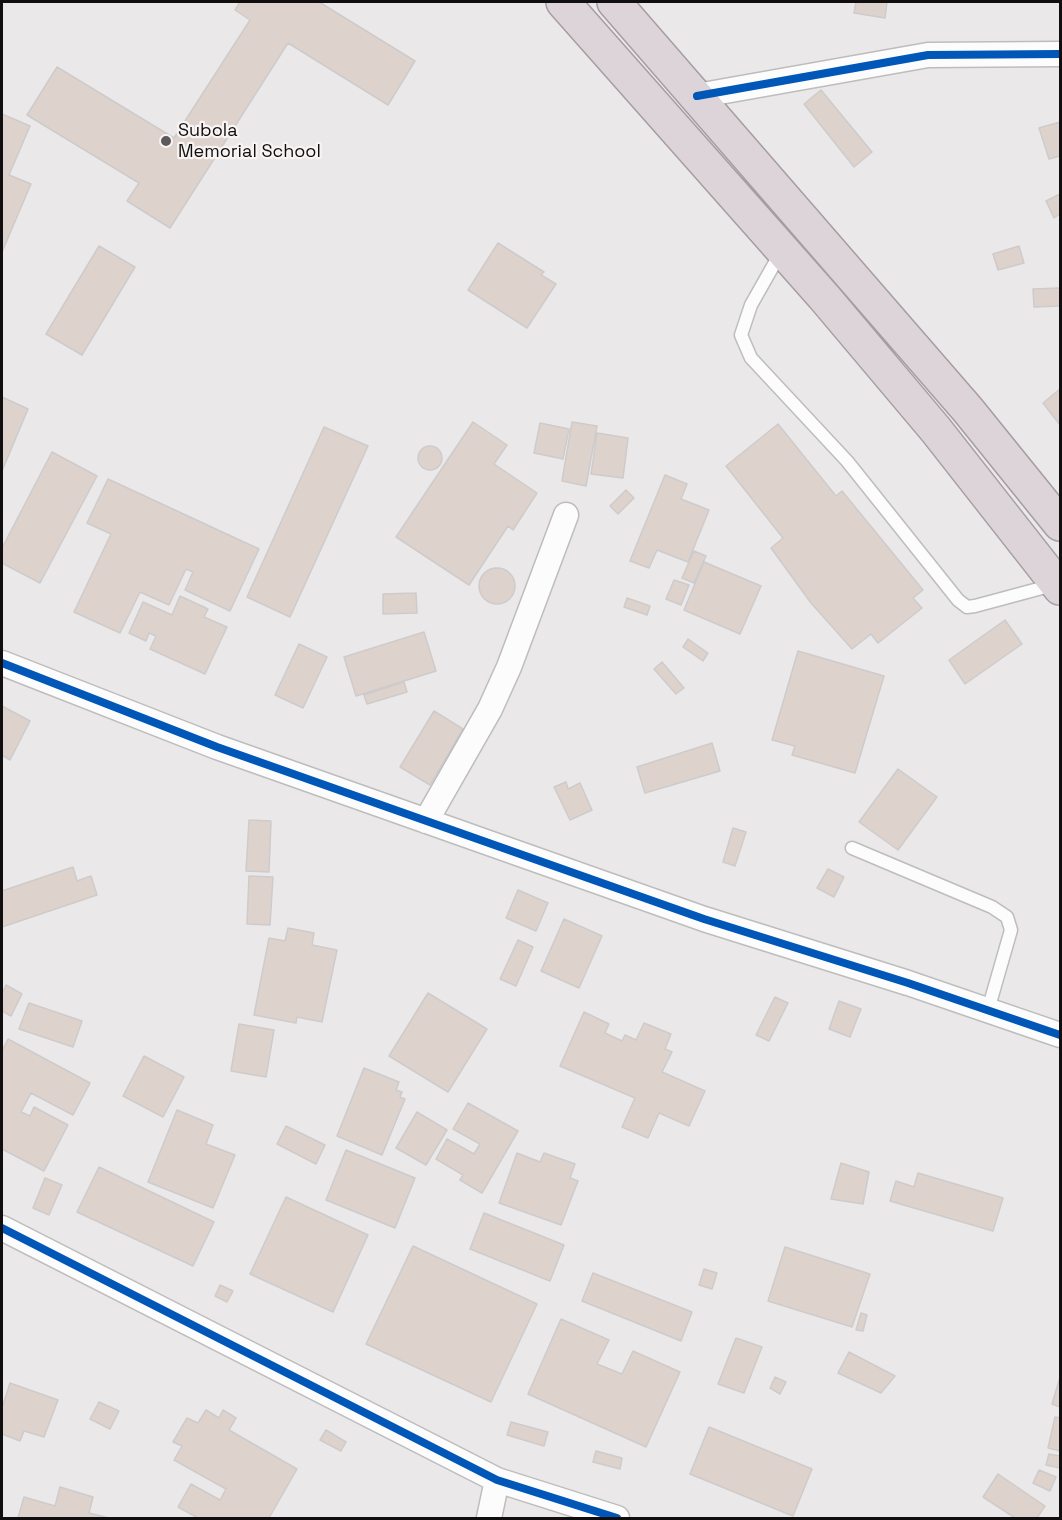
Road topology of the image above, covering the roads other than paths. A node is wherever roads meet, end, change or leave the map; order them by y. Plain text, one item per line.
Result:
1 (563, 2) edge
2 (614, 2) edge
3 (1060, 54) edge
4 (697, 96) junction
5 (783, 249) junction
6 (566, 515) dead end
7 (1060, 524) edge
8 (1059, 586) edge
9 (2, 663) edge
10 (426, 821) junction
11 (852, 848) dead end
12 (988, 1010) junction
13 (1060, 1035) edge
14 (2, 1228) edge
15 (497, 1480) junction
16 (489, 1518) edge
17 (617, 1518) edge

1 - 5 highway
2 - 4 highway
3 - 4 street
4 - 7 highway
5 - 8 highway
5 - 8 lane
6 - 10 street
9 - 10 street
10 - 12 street
11 - 12 lane
12 - 13 street
14 - 15 street
15 - 16 street
15 - 17 street

